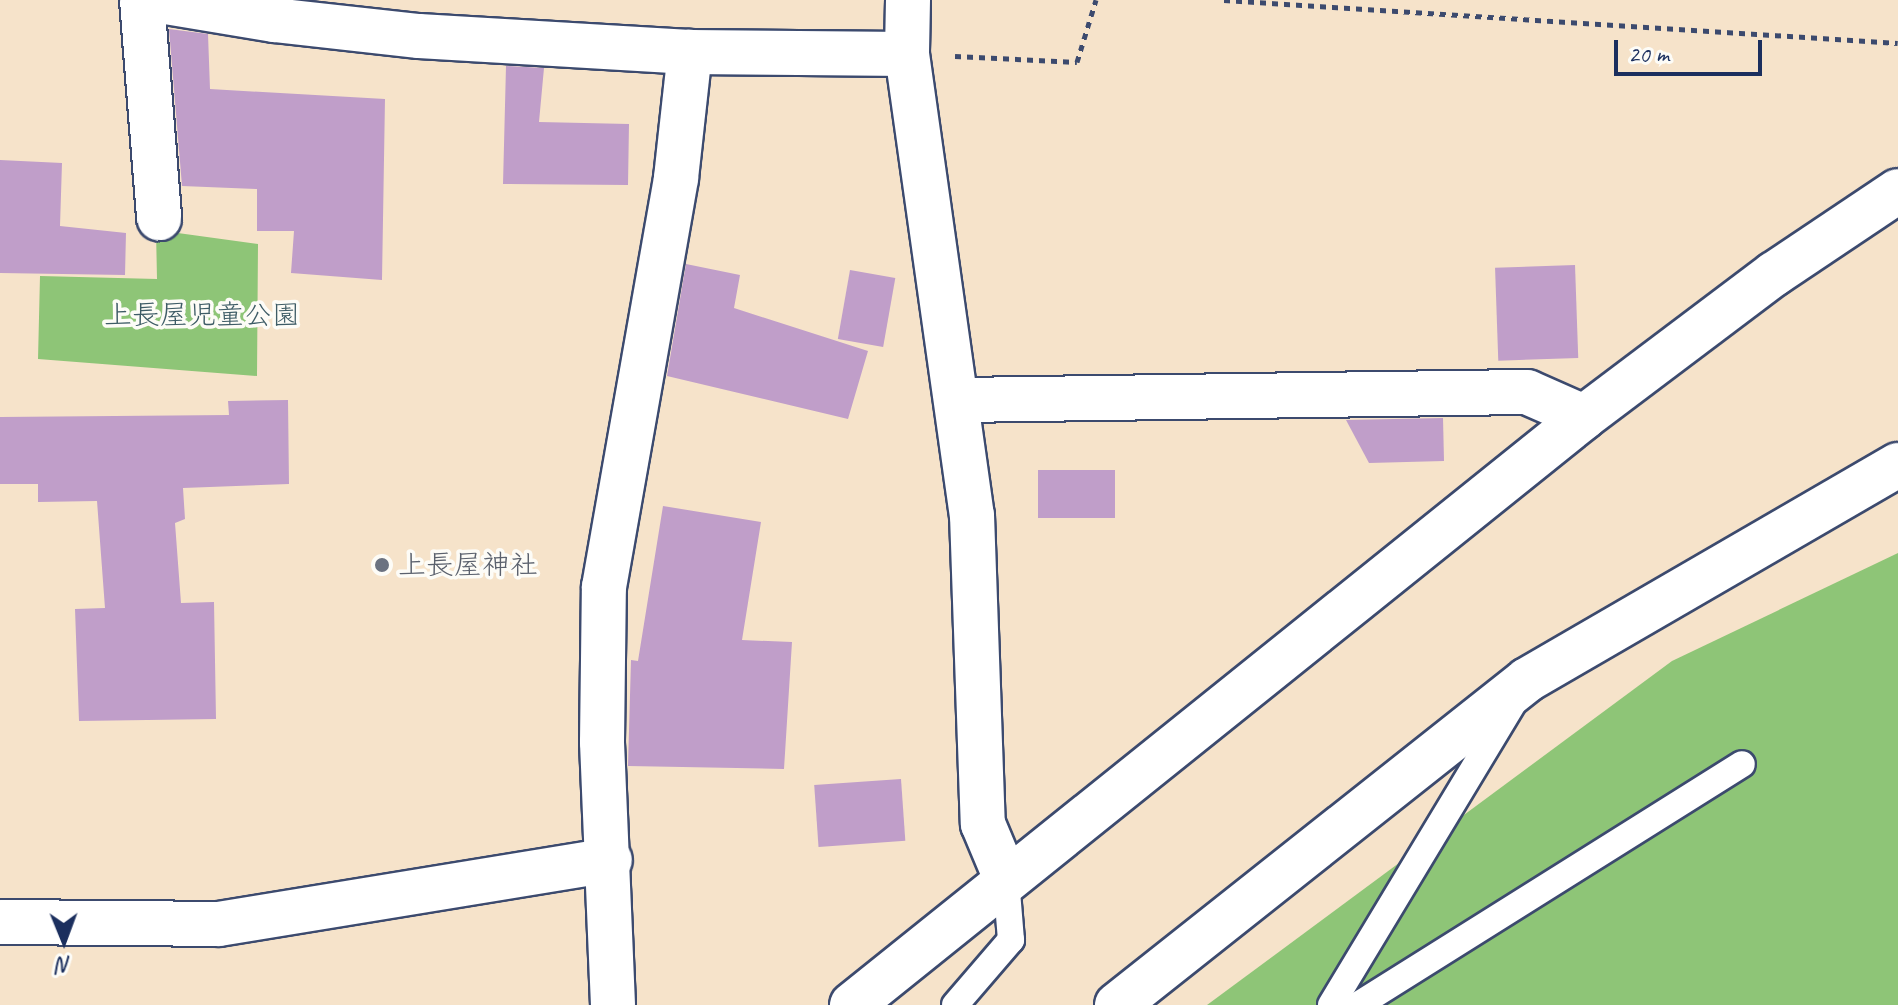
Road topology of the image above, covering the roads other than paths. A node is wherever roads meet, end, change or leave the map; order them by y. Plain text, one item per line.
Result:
1 (142, 0) edge
2 (154, 0) edge
3 (908, 0) edge
4 (690, 52) junction
5 (907, 54) junction
6 (1898, 191) edge
7 (159, 218) dead end
8 (959, 400) junction
9 (1584, 417) junction
10 (1898, 465) edge
11 (1527, 680) junction
12 (1742, 764) dead end
13 (610, 860) junction
14 (1006, 879) junction
15 (0, 922) edge
16 (613, 1005) edge
17 (852, 1005) edge
18 (955, 1005) edge
19 (1117, 1005) edge
20 (1331, 1005) edge
21 (1358, 1005) edge

1 - 7 street
2 - 4 street
3 - 5 street
4 - 5 street
4 - 13 street
5 - 8 street
6 - 9 street
8 - 9 street
8 - 14 street
9 - 14 street
10 - 11 street
11 - 19 street
11 - 20 lane
12 - 21 lane
13 - 15 street
13 - 16 street
14 - 17 street
14 - 18 lane

